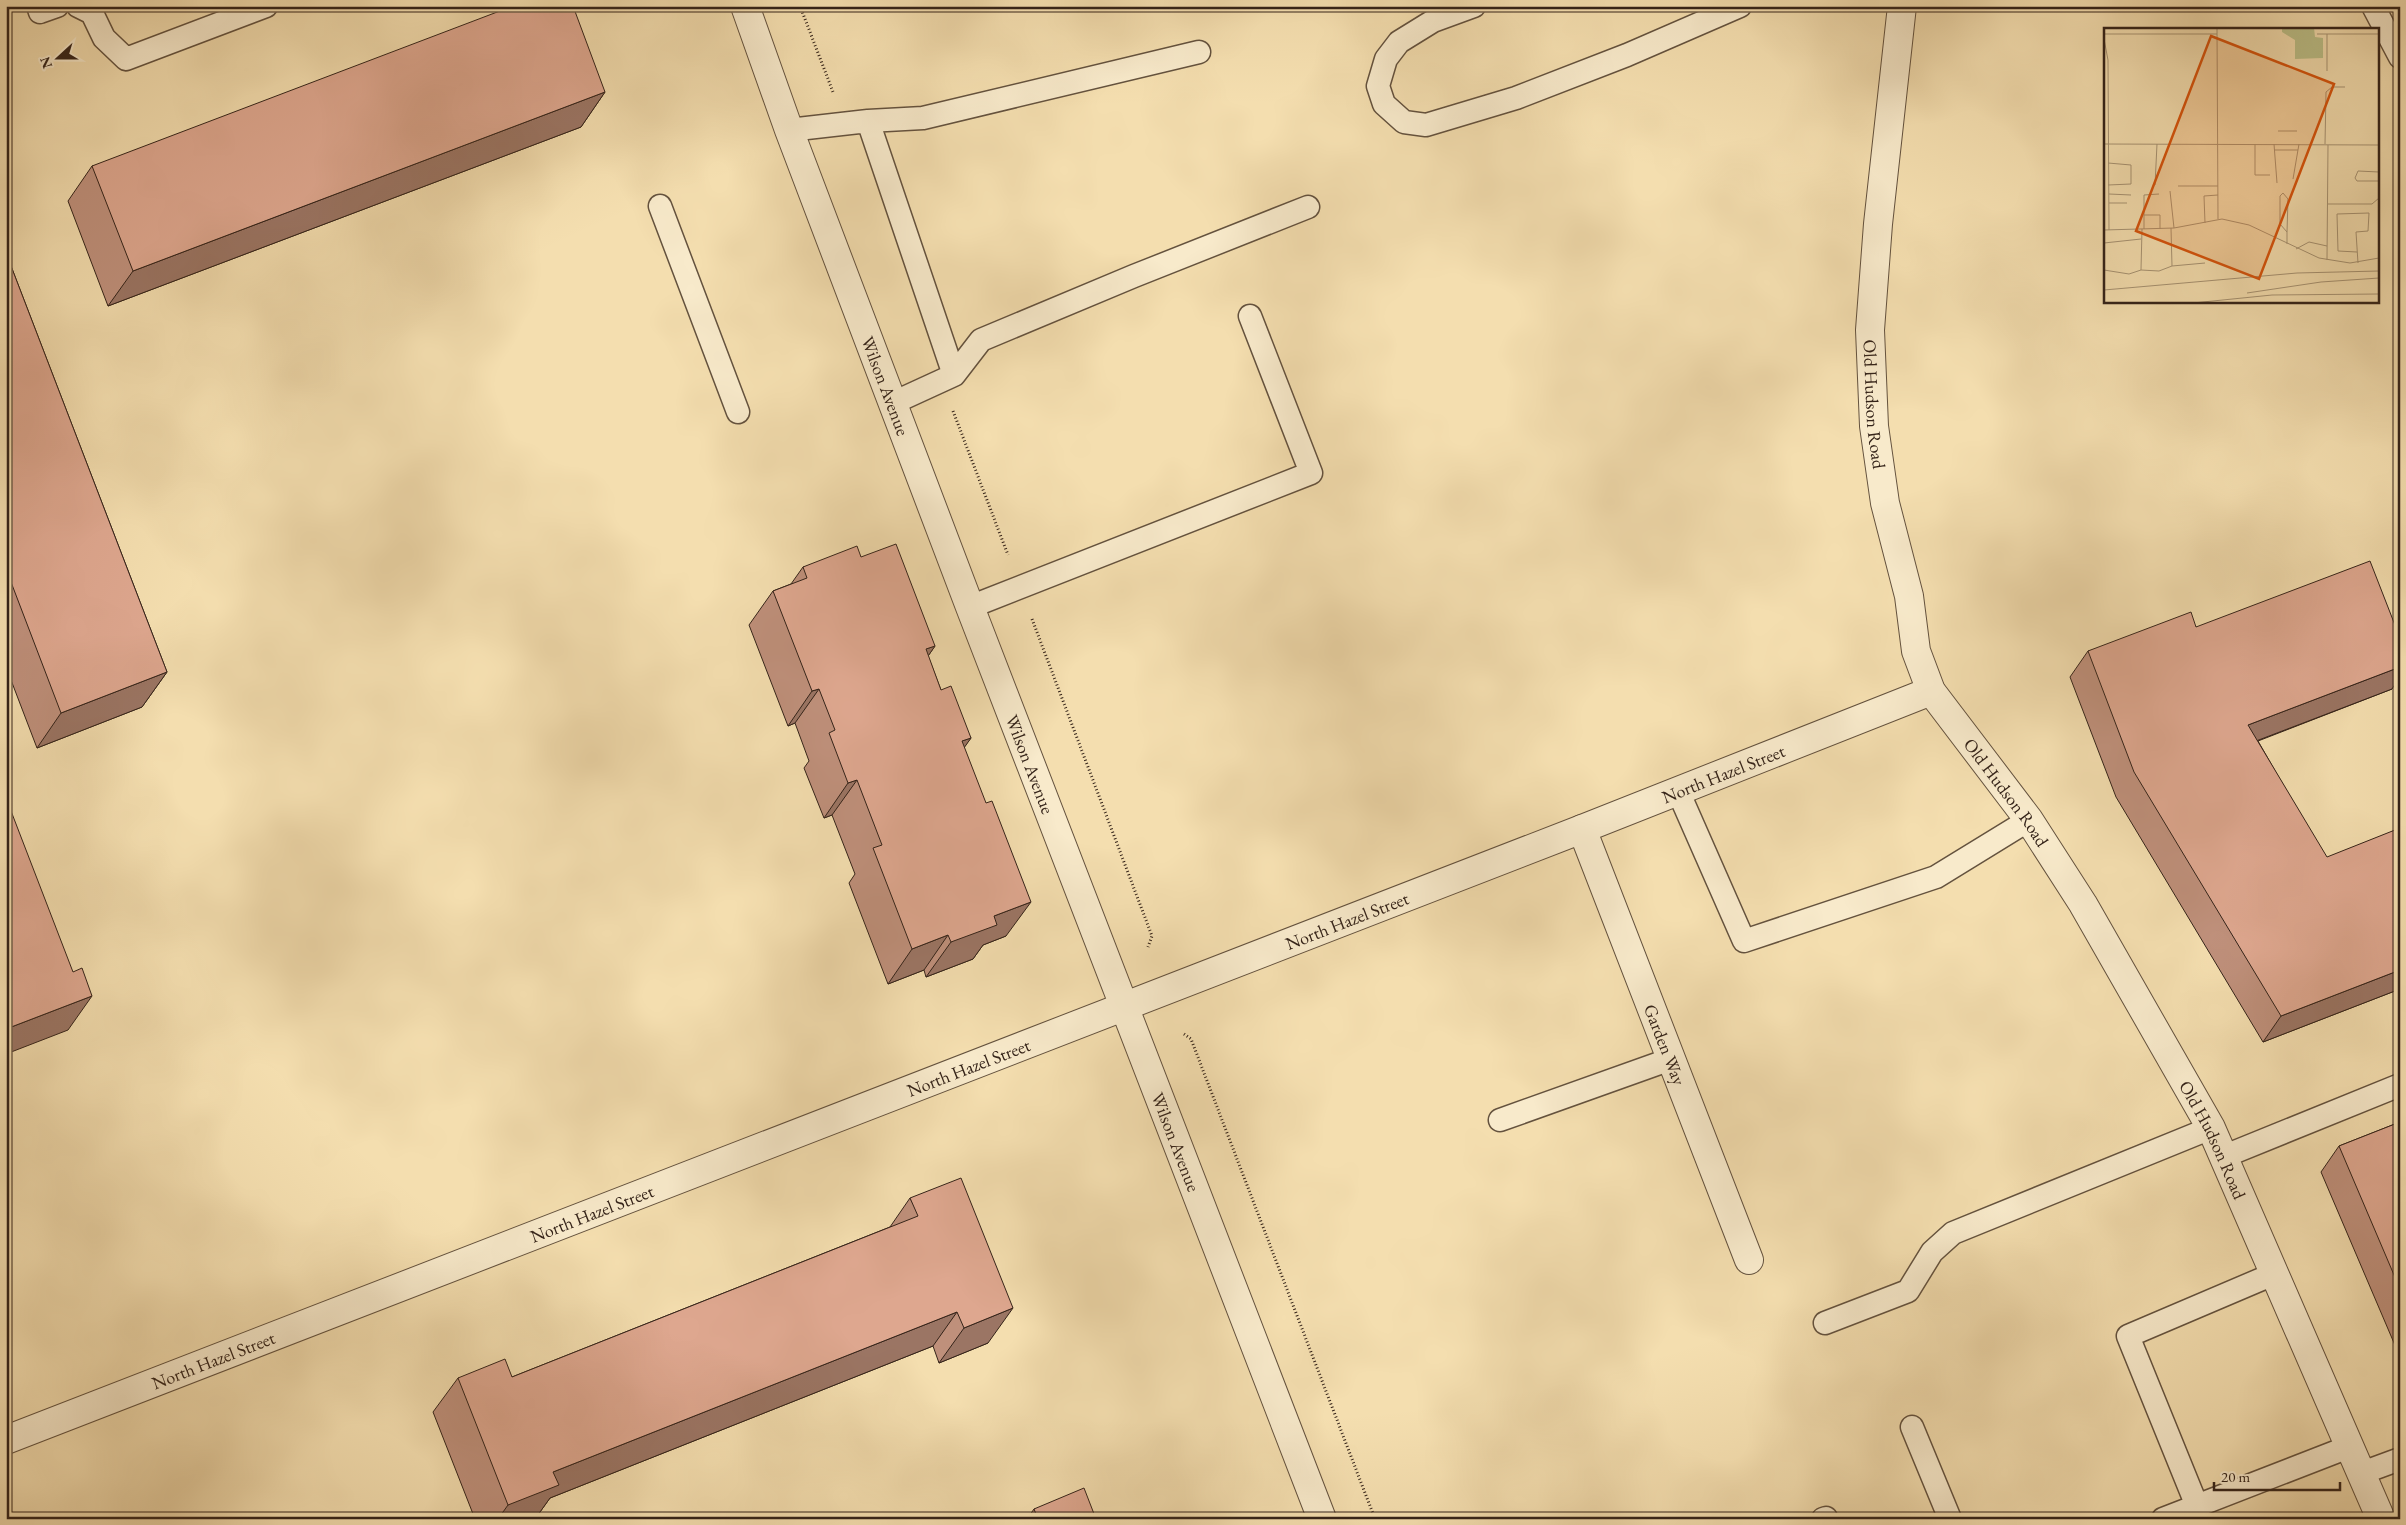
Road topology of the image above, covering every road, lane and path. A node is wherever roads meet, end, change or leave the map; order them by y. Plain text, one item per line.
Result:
1 (38, 6) edge
2 (57, 6) edge
3 (78, 6) edge
4 (266, 6) edge
5 (745, 6) edge
6 (800, 6) edge
7 (1474, 6) edge
8 (1740, 6) edge
9 (1902, 6) edge
10 (2373, 6) edge
11 (1199, 52) dead end
12 (2400, 58) edge
13 (868, 121) junction
14 (845, 124) junction
15 (789, 130) junction
16 (660, 206) dead end
17 (1308, 208) dead end
18 (1250, 316) dead end
19 (948, 378) junction
20 (893, 404) junction
21 (738, 412) dead end
22 (1020, 587) junction
23 (970, 607) junction
24 (1931, 691) junction
25 (1678, 791) junction
26 (2029, 820) junction
27 (1582, 829) junction
28 (1148, 947) dead end
29 (1123, 1007) junction
30 (1184, 1034) dead end
31 (1671, 1059) junction
32 (2400, 1085) edge
33 (1500, 1120) dead end
34 (2212, 1128) junction
35 (2225, 1156) junction
36 (1749, 1260) dead end
37 (2276, 1273) junction
38 (1825, 1323) dead end
39 (1912, 1426) dead end
40 (6, 1440) edge
41 (2351, 1446) junction
42 (2400, 1459) edge
43 (2362, 1473) junction
44 (2197, 1506) junction
45 (1322, 1519) edge
46 (1375, 1519) edge
47 (1950, 1519) edge
48 (2163, 1519) edge
49 (2381, 1519) edge

1 - 2 lane
3 - 4 lane
5 - 15 street, Wilson Avenue
6 - 14 path
7 - 8 lane
9 - 24 street, Old Hudson Road
10 - 12 lane
11 - 13 lane
13 - 14 lane
13 - 19 lane
14 - 15 lane
15 - 20 street, Wilson Avenue
16 - 21 lane
17 - 19 lane
18 - 22 lane
19 - 20 lane
19 - 22 path
20 - 23 street, Wilson Avenue
22 - 23 lane
22 - 28 path
23 - 29 street, Wilson Avenue
24 - 25 street, North Hazel Street
24 - 26 street, Old Hudson Road
25 - 26 lane
25 - 27 street, North Hazel Street
26 - 34 street, Old Hudson Road
27 - 29 street, North Hazel Street
27 - 31 street, Garden Way
29 - 40 street, North Hazel Street
29 - 45 street, Wilson Avenue
30 - 46 path
31 - 33 lane
31 - 36 street, Garden Way
32 - 35 lane
34 - 35 street, Old Hudson Road
34 - 38 lane
35 - 37 street, Old Hudson Road
37 - 41 street, Old Hudson Road
37 - 44 lane
39 - 47 lane
41 - 43 street, Old Hudson Road
41 - 44 lane
42 - 43 lane
43 - 49 street, Old Hudson Road
44 - 48 lane

